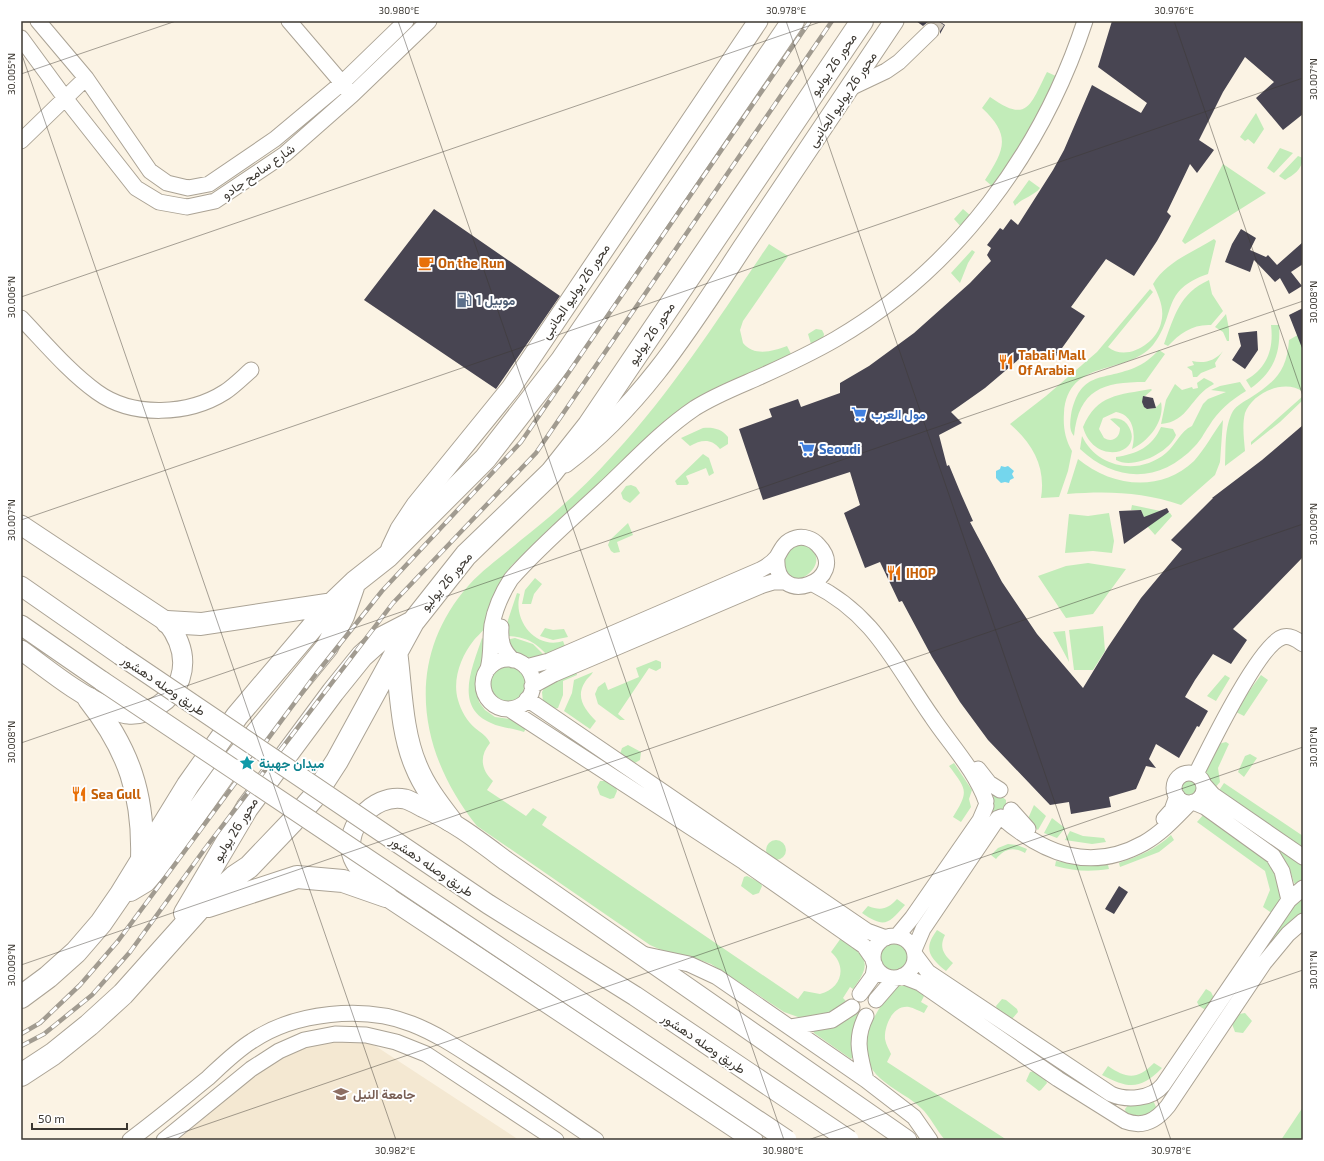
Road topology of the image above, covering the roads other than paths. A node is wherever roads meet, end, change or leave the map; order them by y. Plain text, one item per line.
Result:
1 (38, 21) edge
2 (289, 21) edge
3 (406, 21) edge
4 (430, 21) edge
5 (758, 21) edge
6 (793, 21) edge
7 (862, 21) edge
8 (894, 21) edge
9 (1085, 21) edge
10 (1094, 21) edge
11 (931, 31) tunnel mouth
12 (21, 38) edge
13 (86, 78) junction
14 (342, 83) junction
15 (848, 89) junction
16 (352, 95) junction
17 (65, 98) junction
18 (21, 141) edge
19 (21, 318) edge
20 (251, 370) dead end
21 (551, 473) junction
22 (21, 525) edge
23 (388, 556) junction
24 (777, 557) junction
25 (818, 579) junction
26 (355, 582) junction
27 (786, 582) junction
28 (21, 586) edge
29 (332, 604) junction
30 (167, 622) junction
31 (413, 622) junction
32 (21, 626) edge
33 (1303, 644) edge
34 (21, 650) edge
35 (396, 651) junction
36 (519, 663) junction
37 (488, 669) junction
38 (530, 692) junction
39 (89, 699) junction
40 (509, 708) junction
41 (1196, 774) junction
42 (1204, 786) junction
43 (1000, 790) junction
44 (1177, 796) junction
45 (1192, 802) junction
46 (986, 804) junction
47 (1004, 815) junction
48 (450, 820) junction
49 (1303, 858) edge
50 (142, 860) junction
51 (1303, 888) edge
52 (121, 894) junction
53 (386, 896) junction
54 (1289, 900) junction
55 (199, 909) junction
56 (1303, 921) edge
57 (891, 937) junction
58 (168, 944) junction
59 (915, 953) junction
60 (640, 954) junction
61 (874, 962) junction
62 (898, 977) junction
63 (21, 997) edge
64 (876, 1000) dead end
65 (866, 1016) dead end
66 (791, 1027) junction
67 (21, 1075) edge
68 (866, 1080) junction
69 (1152, 1094) junction
70 (1125, 1099) junction
71 (1168, 1106) junction
72 (1121, 1118) junction
73 (130, 1140) edge
74 (164, 1140) edge
75 (556, 1140) edge
76 (596, 1140) edge
77 (753, 1140) edge
78 (787, 1140) edge
79 (848, 1140) edge
80 (907, 1140) edge
81 (930, 1140) edge

1 - 13 street, شارع سامح جادو
2 - 14 street
3 - 14 street, شارع سامح جادو
4 - 16 street, شارع سامح جادو
5 - 23 main road, محور 26 يوليو الجانبى
6 - 23 highway
7 - 21 highway, محور 26 يوليو
8 - 15 main road, محور 26 يوليو الجانبى
9 - 37 street
10 - 36 street
11 - 15 street
12 - 17 street, شارع سامح جادو
13 - 14 street, شارع سامح جادو
13 - 17 street
14 - 16 street
15 - 21 main road, محور 26 يوليو الجانبى
16 - 17 street, شارع سامح جادو
17 - 18 street
19 - 20 street
21 - 31 highway, محور 26 يوليو
22 - 30 main road
23 - 26 highway
24 - 25 street
24 - 27 street
24 - 36 street
25 - 27 street
25 - 43 street
25 - 46 street
26 - 29 highway
26 - 52 highway
27 - 38 street
28 - 79 main road, طريق وصله دهشور, bridge
29 - 30 highway
29 - 50 highway
30 - 39 main road
31 - 35 highway, محور 26 يوليو
31 - 58 highway, محور 26 يوليو
32 - 78 main road, bridge
33 - 41 street
34 - 39 main road
35 - 48 highway
35 - 55 highway, محور 26 يوليو
36 - 37 street
36 - 38 street
37 - 40 street
38 - 40 street
38 - 57 street
39 - 50 highway
40 - 61 street
41 - 42 street
41 - 44 street
42 - 45 street
42 - 49 street
43 - 46 street
43 - 47 street
44 - 45 street
44 - 47 street
45 - 47 street
45 - 54 street
46 - 47 street
46 - 57 street
47 - 59 street
48 - 53 main road
48 - 60 main road
50 - 52 highway
51 - 54 street
52 - 63 highway
53 - 55 highway
53 - 77 main road
54 - 69 street
55 - 58 highway, محور 26 يوليو
56 - 71 street
57 - 59 street
57 - 61 street
58 - 67 highway, محور 26 يوليو
59 - 62 street
59 - 70 street
60 - 66 street
60 - 80 main road
61 - 62 street
61 - 66 street
62 - 64 street
62 - 72 street
65 - 68 street
66 - 68 street
68 - 81 street
69 - 70 street
69 - 71 street
70 - 72 street
71 - 72 street
73 - 76 street
74 - 75 street

